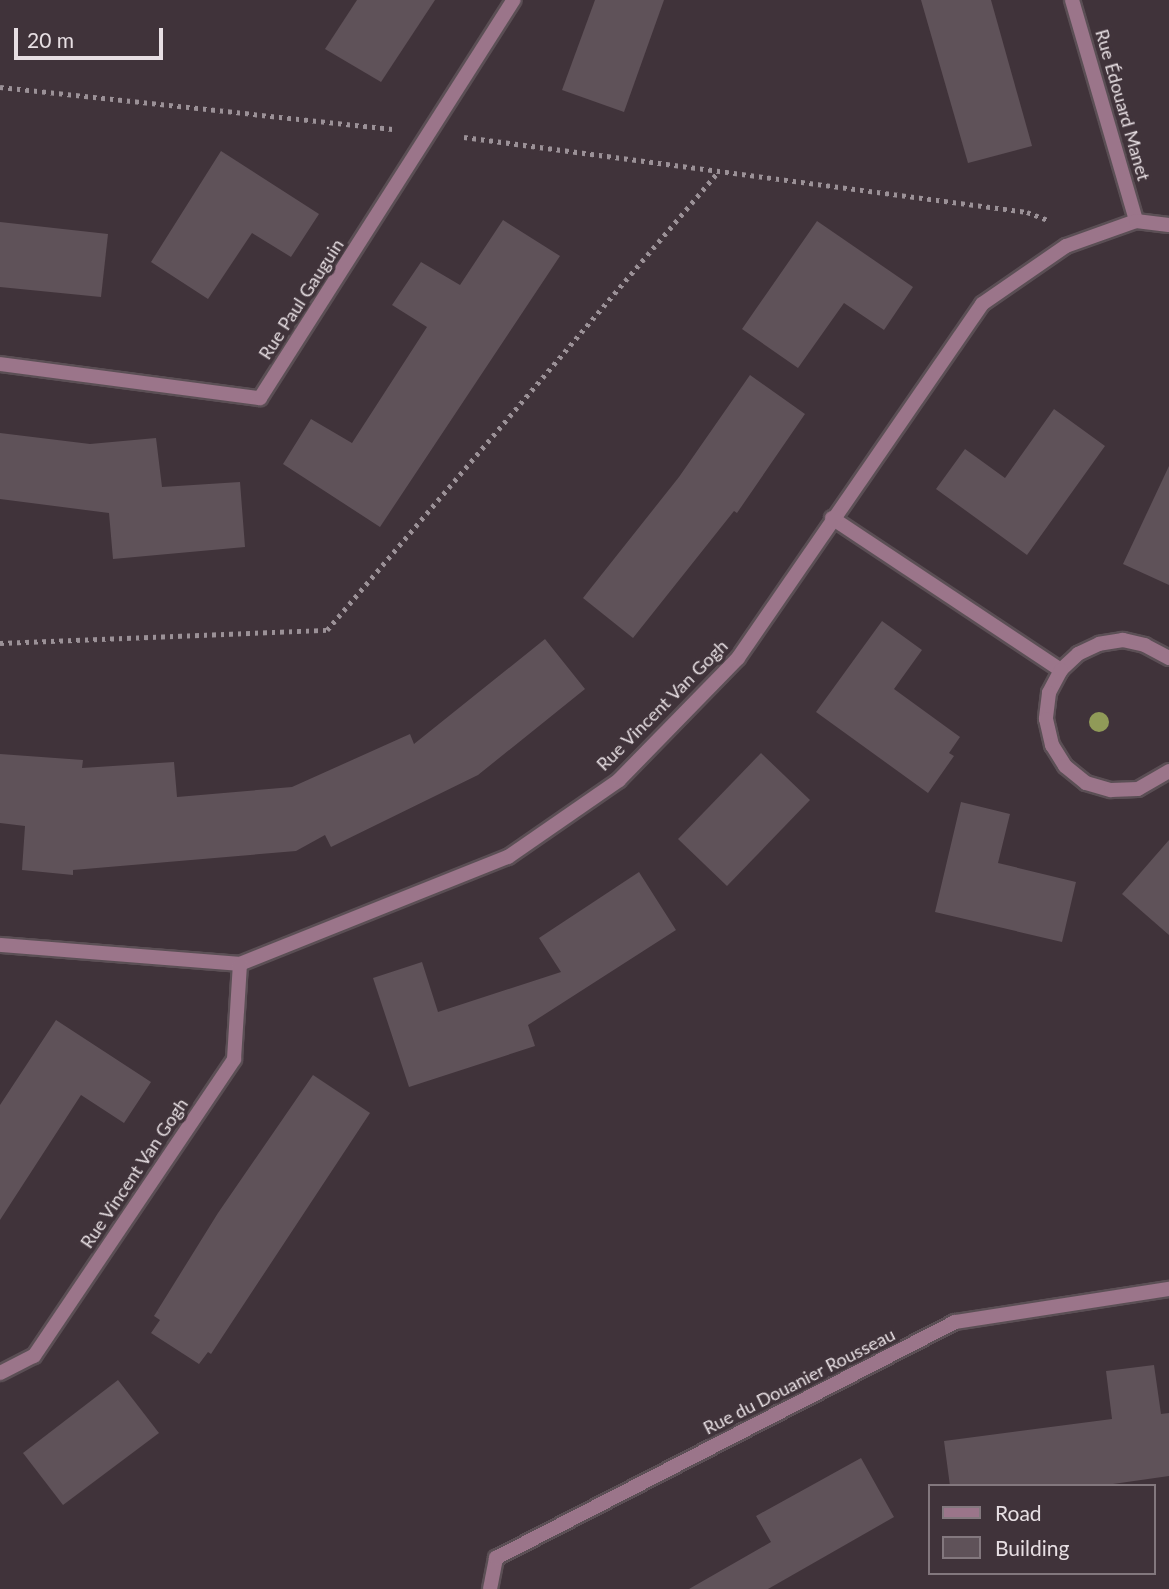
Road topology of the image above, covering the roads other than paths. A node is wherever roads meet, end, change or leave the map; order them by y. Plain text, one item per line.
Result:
1 (514, 0) edge
2 (1072, 0) edge
3 (1136, 221) junction
4 (1169, 225) edge
5 (0, 364) edge
6 (832, 518) junction
7 (1169, 658) edge
8 (1061, 670) junction
9 (1169, 771) edge
10 (0, 944) edge
11 (240, 964) junction
12 (1169, 1289) edge
13 (0, 1373) edge
14 (490, 1589) edge

1 - 5 street, Rue Paul Gauguin
2 - 3 street, Rue Édouard Manet
3 - 4 street, Rue Vincent Van Gogh
3 - 6 street, Rue Vincent Van Gogh
6 - 8 street
6 - 11 street, Rue Vincent Van Gogh
7 - 8 street
8 - 9 street
10 - 11 street, Rue Vincent Van Gogh
11 - 13 street, Rue Vincent Van Gogh
12 - 14 street, Rue du Douanier Rousseau

